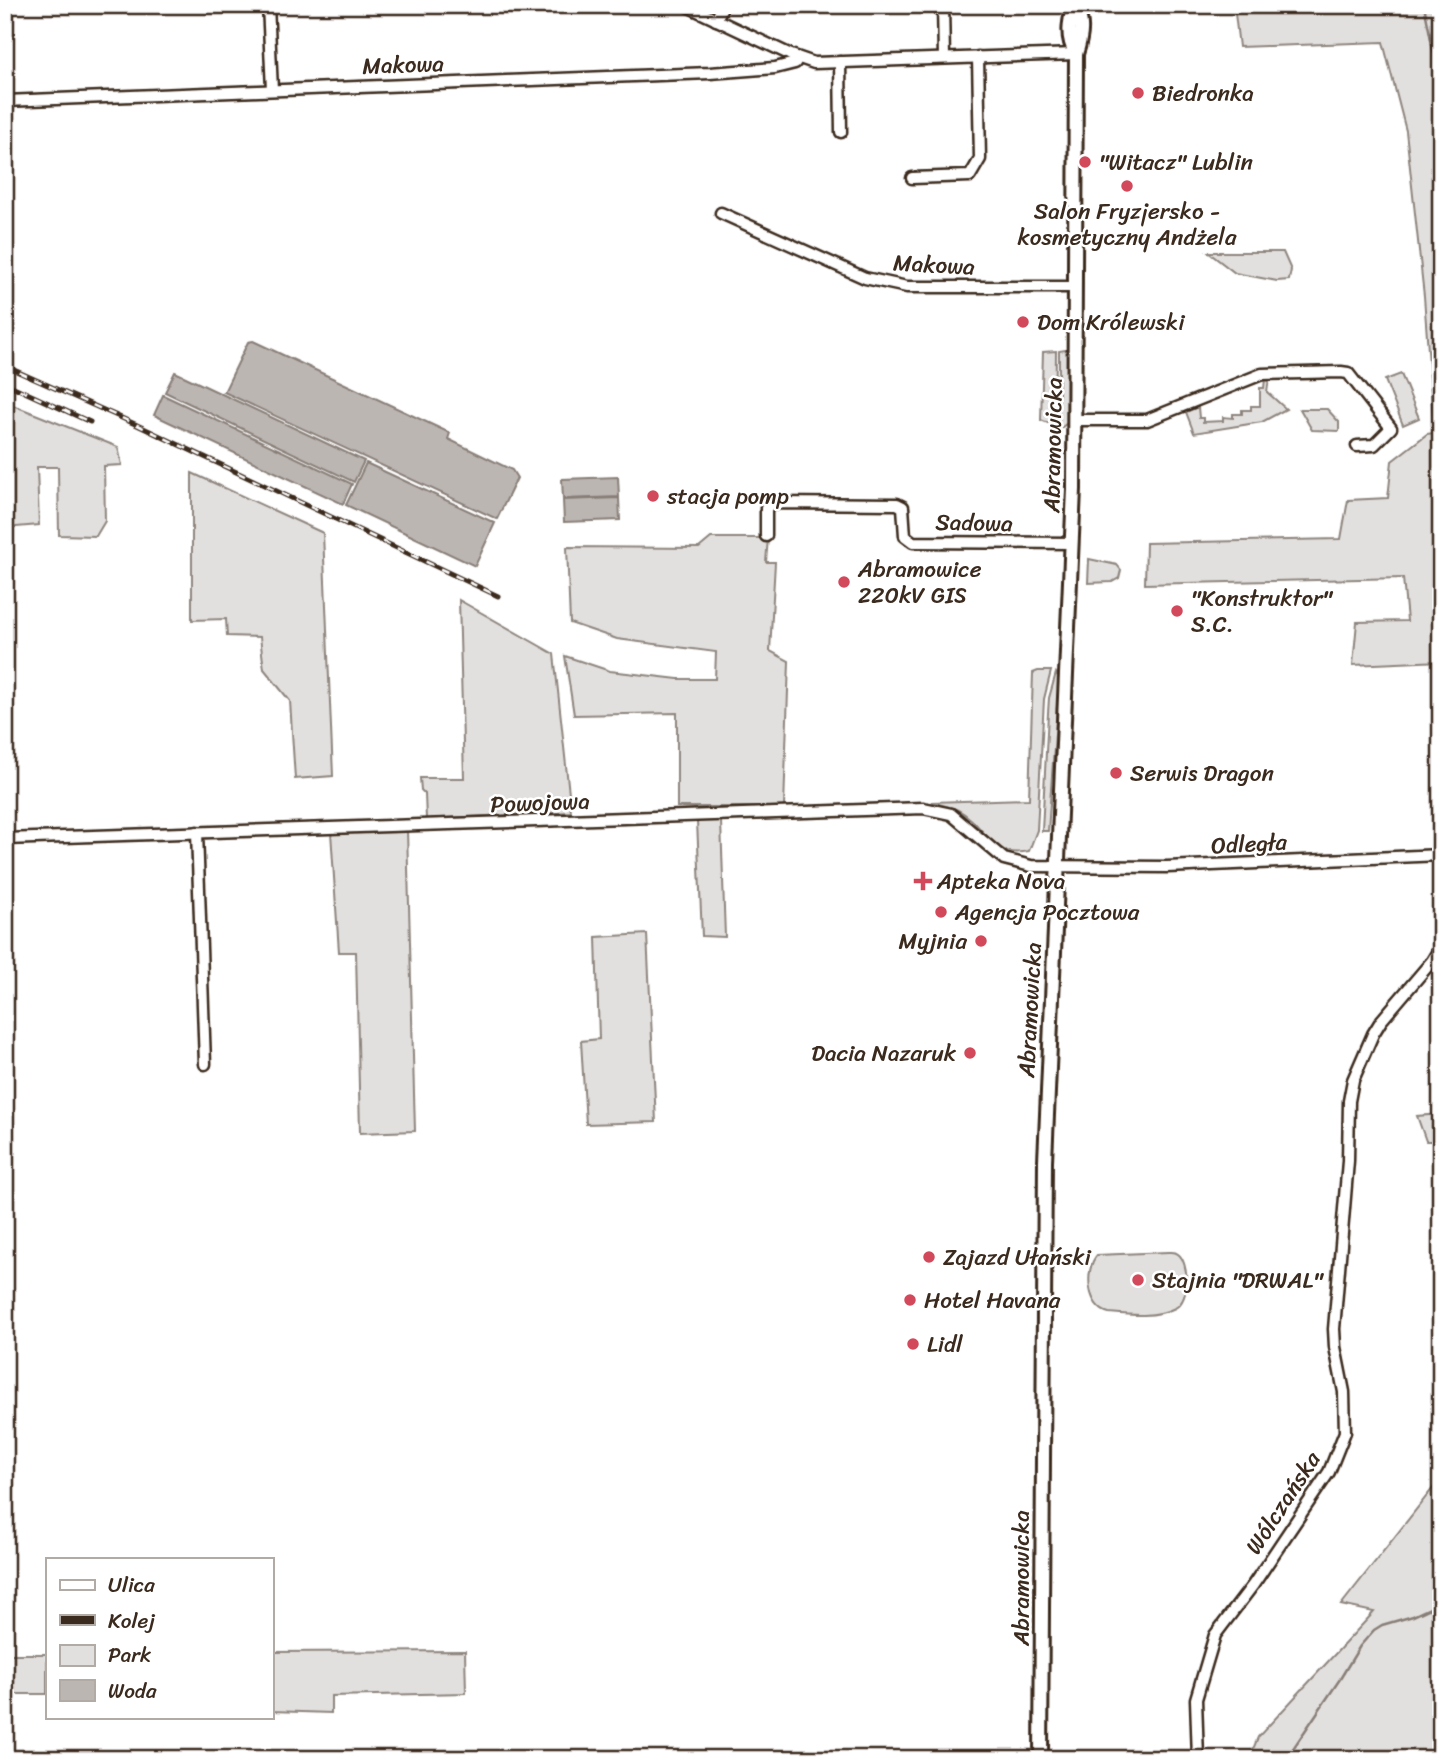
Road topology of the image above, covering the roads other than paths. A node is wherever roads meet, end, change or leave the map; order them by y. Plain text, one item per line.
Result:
1 (268, 5) edge
2 (685, 5) edge
3 (723, 5) edge
4 (943, 5) edge
5 (1075, 5) edge
6 (716, 20) junction
7 (1076, 54) junction
8 (978, 57) junction
9 (798, 58) junction
10 (944, 58) junction
11 (840, 62) junction
12 (272, 90) junction
13 (5, 101) edge
14 (841, 132) dead end
15 (912, 178) dead end
16 (721, 213) dead end
17 (1075, 287) junction
18 (1074, 420) junction
19 (1357, 446) dead end
20 (766, 536) dead end
21 (1072, 543) junction
22 (197, 832) junction
23 (5, 839) edge
24 (1441, 855) edge
25 (1058, 868) junction
26 (1441, 946) edge
27 (205, 1064) dead end
28 (1041, 1759) edge
29 (1198, 1759) edge

1 - 12 street
2 - 6 street
3 - 6 street
4 - 10 street
5 - 7 main road, Abramowicka
6 - 9 street
7 - 8 street
7 - 17 main road, Abramowicka
8 - 10 street
8 - 15 street
9 - 11 street
9 - 12 street, Makowa
10 - 11 street
11 - 14 street
12 - 13 street, Makowa
16 - 17 street, Makowa
17 - 18 main road, Abramowicka
18 - 19 street
18 - 21 main road, Abramowicka
20 - 21 street, Sadowa
21 - 25 main road, Abramowicka
22 - 23 street, Powojowa
22 - 25 street, Powojowa
22 - 27 street
24 - 25 street, Odległa
25 - 28 main road, Abramowicka
26 - 29 street, Wólczańska

